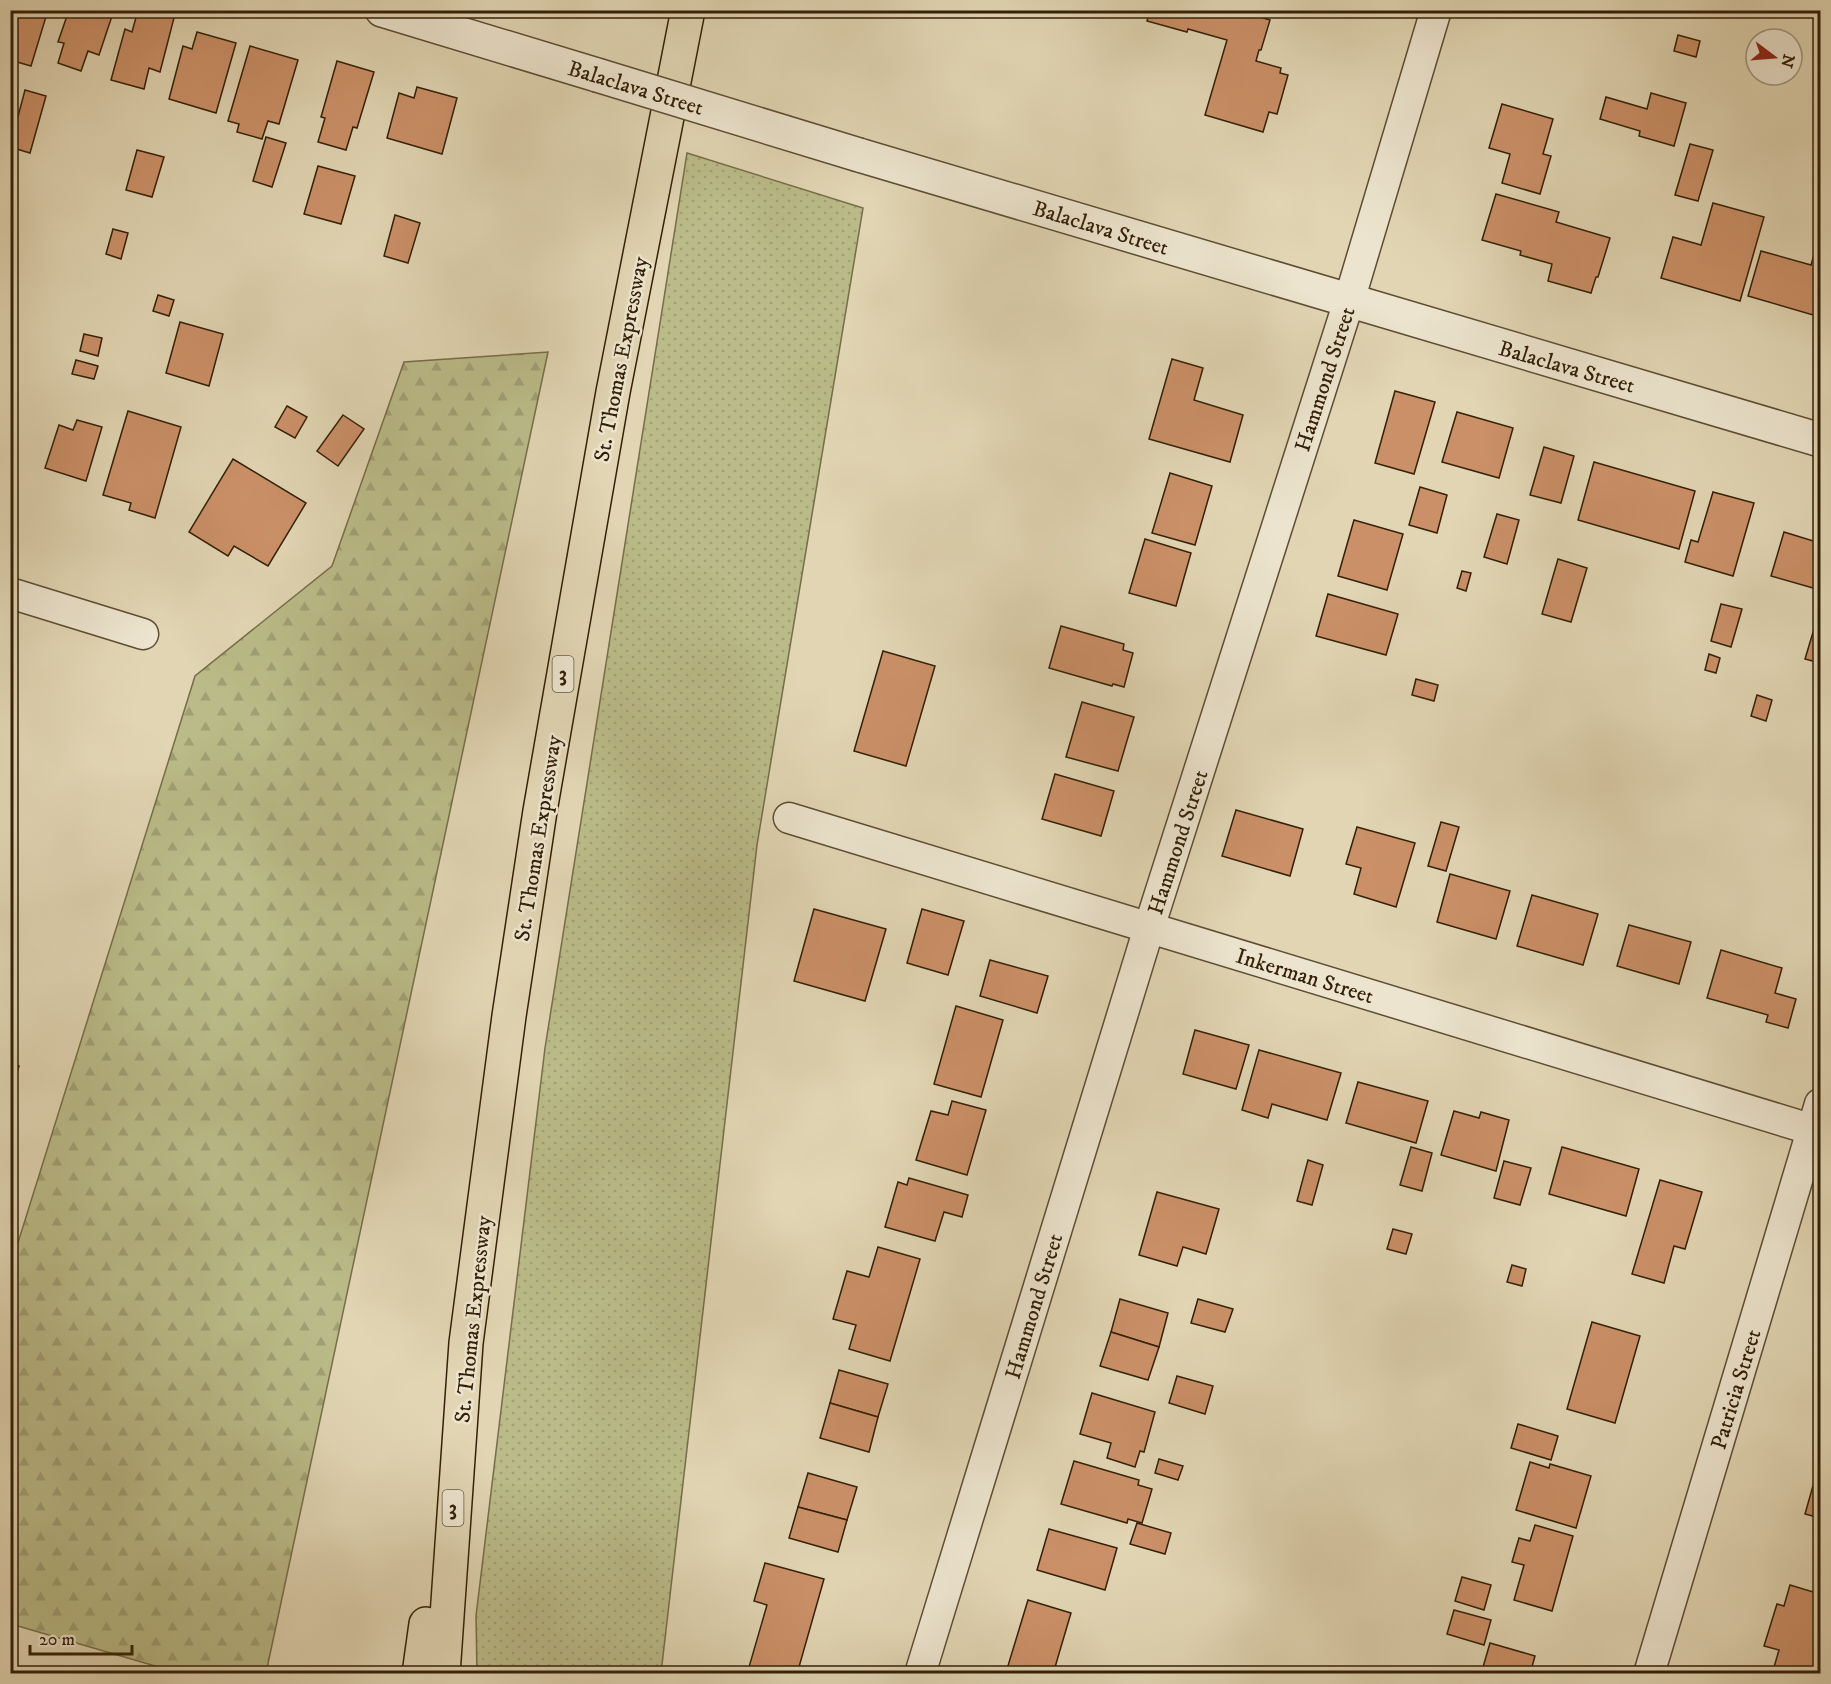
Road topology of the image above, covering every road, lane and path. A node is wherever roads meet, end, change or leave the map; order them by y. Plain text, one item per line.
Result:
1 (382, 10) edge
2 (688, 10) edge
3 (1436, 10) edge
4 (1349, 302) junction
5 (1821, 440) edge
6 (10, 593) edge
7 (143, 633) dead end
8 (789, 818) dead end
9 (1149, 928) junction
10 (1818, 1122) edge
11 (466, 1343) junction
12 (419, 1674) edge
13 (443, 1674) edge
14 (920, 1674) edge
15 (1649, 1674) edge

1 - 4 street, Balaclava Street, bridge
2 - 11 highway, St. Thomas Expressway / 3
3 - 4 street, Hammond Street
4 - 5 street, Balaclava Street
4 - 9 street, Hammond Street
6 - 7 street
8 - 9 street, Inkerman Street
9 - 10 street, Inkerman Street
9 - 14 street, Hammond Street
10 - 15 street, Patricia Street
11 - 12 highway
11 - 13 highway, St. Thomas Expressway / 3

